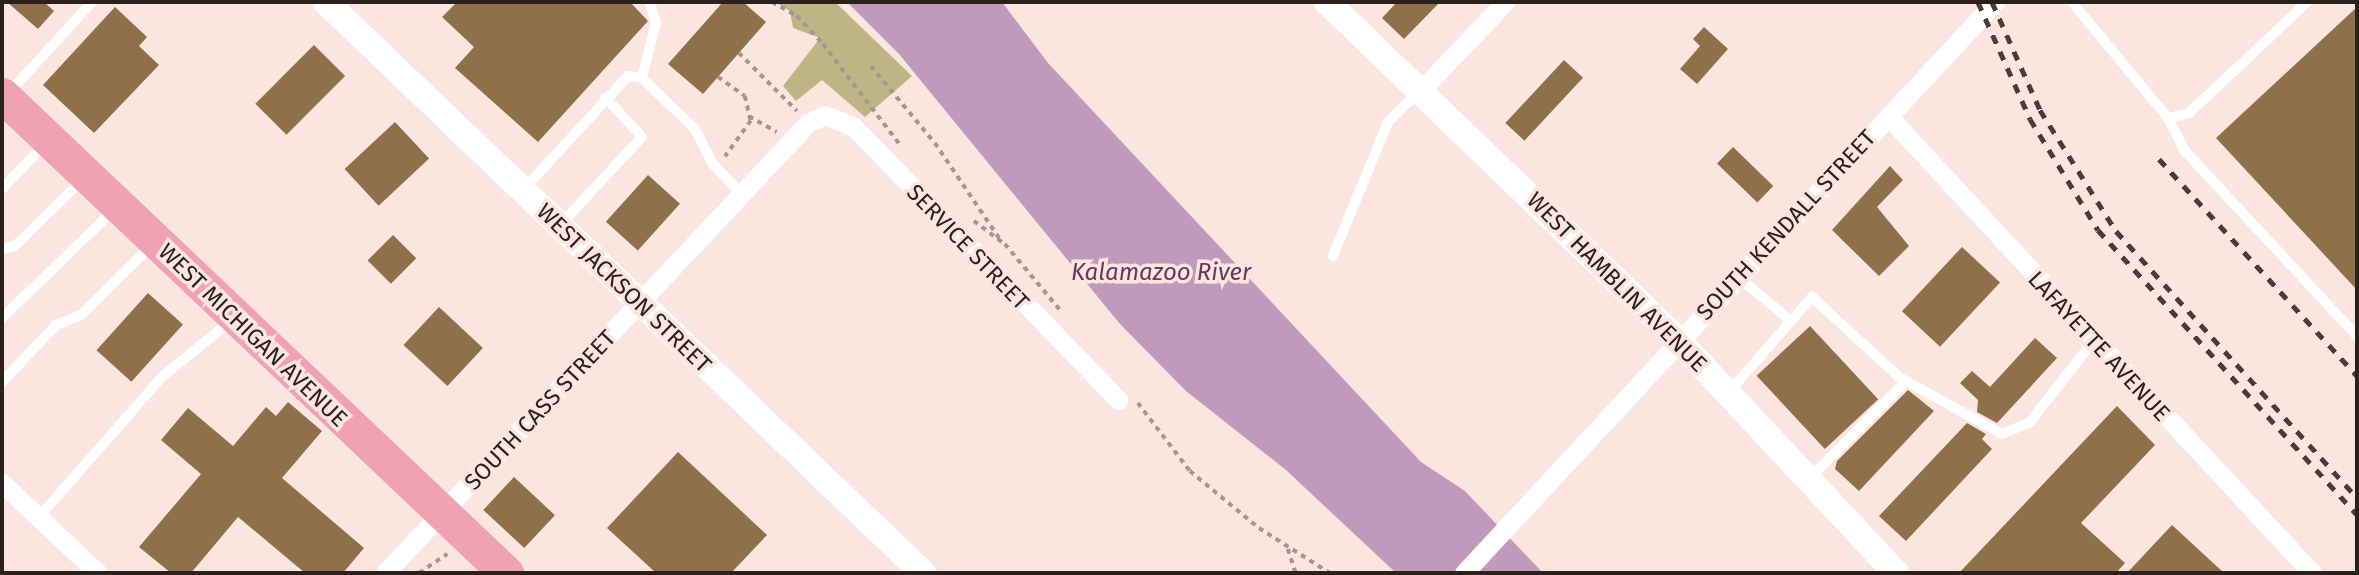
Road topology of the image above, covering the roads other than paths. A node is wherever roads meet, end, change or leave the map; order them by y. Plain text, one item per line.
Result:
1 (92, 2) edge
2 (326, 2) edge
3 (650, 2) edge
4 (1327, 2) edge
5 (1505, 2) edge
6 (1995, 2) edge
7 (2072, 2) edge
8 (2307, 2) edge
9 (642, 78) junction
10 (1422, 89) junction
11 (605, 97) junction
12 (5, 102) edge
13 (1889, 117) junction
14 (2168, 118) junction
15 (809, 122) joint
16 (40, 149) junction
17 (86, 176) junction
18 (2, 188) edge
19 (523, 191) junction
20 (745, 191) junction
21 (118, 206) junction
22 (559, 226) junction
23 (156, 242) junction
24 (2, 249) edge
25 (1333, 256) dead end
26 (1738, 277) junction
27 (640, 305) junction
28 (2, 318) edge
29 (236, 318) junction
30 (1791, 321) junction
31 (2357, 336) edge
32 (1678, 340) junction
33 (2094, 340) junction
34 (1906, 381) junction
35 (2, 382) edge
36 (1728, 393) junction
37 (1119, 400) dead end
38 (1808, 480) junction
39 (2, 483) edge
40 (442, 514) junction
41 (39, 517) junction
42 (99, 573) edge
43 (385, 573) edge
44 (506, 573) edge
45 (923, 573) edge
46 (1464, 573) edge
47 (1896, 573) edge
48 (2312, 573) edge

1 - 12 lane
2 - 19 street, WEST JACKSON STREET
3 - 9 lane
4 - 10 street, WEST HAMBLIN AVENUE
5 - 10 street
6 - 13 street, SOUTH KENDALL STREET
7 - 14 lane
8 - 14 lane
9 - 11 lane
9 - 20 lane
10 - 25 lane
10 - 32 street, WEST HAMBLIN AVENUE
11 - 19 lane
11 - 22 lane
12 - 16 highway, WEST MICHIGAN AVENUE
13 - 26 street, SOUTH KENDALL STREET
13 - 33 street, LAFAYETTE AVENUE
14 - 31 lane
15 - 20 street, SOUTH CASS STREET
15 - 37 street, SERVICE STREET
16 - 17 highway, WEST MICHIGAN AVENUE
16 - 18 lane
17 - 21 highway, WEST MICHIGAN AVENUE
17 - 24 lane
19 - 22 street, WEST JACKSON STREET
20 - 27 street, SOUTH CASS STREET
21 - 23 highway, WEST MICHIGAN AVENUE
21 - 28 lane
22 - 27 street, WEST JACKSON STREET
23 - 29 highway, WEST MICHIGAN AVENUE
23 - 35 lane
26 - 30 lane
26 - 32 street, SOUTH KENDALL STREET
27 - 40 street, SOUTH CASS STREET
27 - 45 street, WEST JACKSON STREET
29 - 40 highway, WEST MICHIGAN AVENUE
29 - 41 lane
30 - 34 lane
30 - 36 lane
32 - 36 street, WEST HAMBLIN AVENUE
32 - 46 street, SOUTH KENDALL STREET
33 - 34 lane
33 - 48 street, LAFAYETTE AVENUE
34 - 38 lane
36 - 38 street, WEST HAMBLIN AVENUE
38 - 47 street, WEST HAMBLIN AVENUE
39 - 41 street
40 - 43 street, SOUTH CASS STREET
40 - 44 highway, WEST MICHIGAN AVENUE
41 - 42 street

